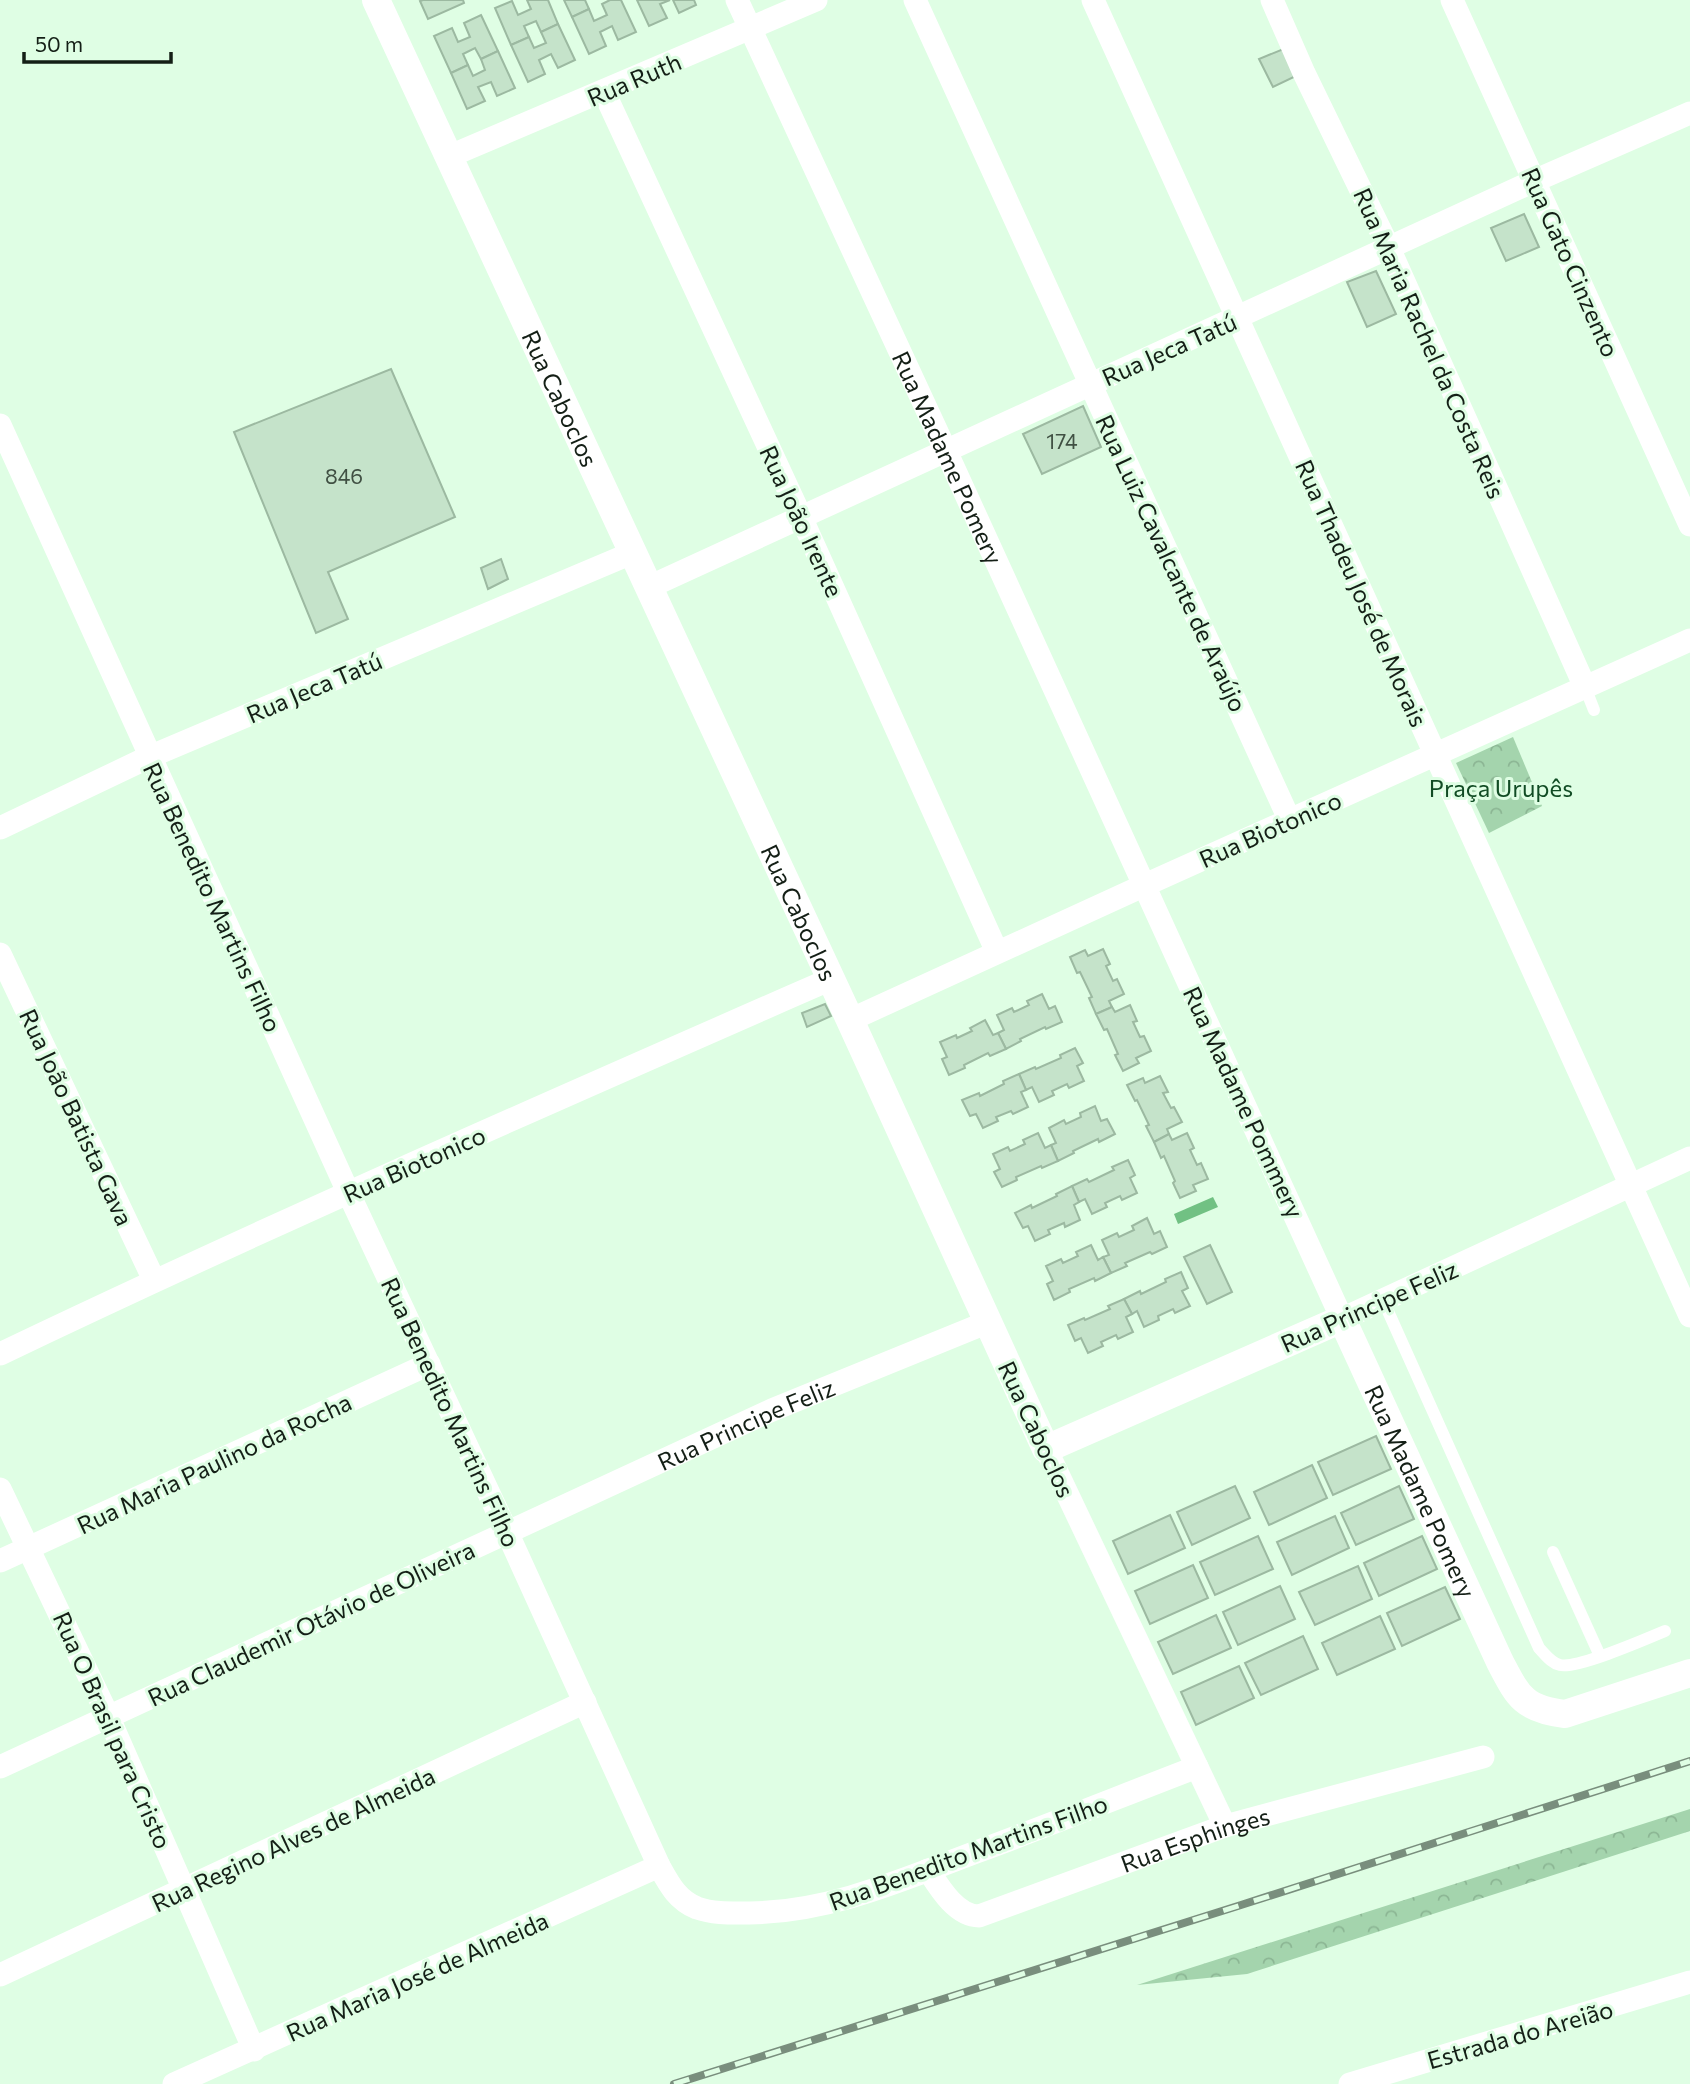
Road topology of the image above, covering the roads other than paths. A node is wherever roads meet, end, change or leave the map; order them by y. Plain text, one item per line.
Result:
1 (376, 0) edge
2 (737, 0) edge
3 (816, 0) edge
4 (915, 0) edge
5 (1093, 0) edge
6 (1272, 0) edge
7 (1452, 0) edge
8 (750, 29) junction
9 (604, 92) junction
10 (1690, 113) edge
11 (450, 156) junction
12 (1534, 181) junction
13 (1389, 248) junction
14 (1238, 317) junction
15 (1090, 385) junction
16 (0, 425) edge
17 (946, 451) junction
18 (801, 517) junction
19 (1690, 525) edge
20 (632, 553) junction
21 (649, 587) junction
22 (1690, 640) edge
23 (1585, 687) junction
24 (1594, 710) dead end
25 (1434, 755) junction
26 (149, 757) junction
27 (1290, 821) junction
28 (0, 828) edge
29 (1145, 885) junction
30 (997, 952) junction
31 (0, 954) edge
32 (831, 979) junction
33 (850, 1020) junction
34 (1690, 1158) edge
35 (1630, 1186) junction
36 (349, 1194) junction
37 (154, 1280) junction
38 (1383, 1300) junction
39 (1690, 1316) edge
40 (1342, 1319) junction
41 (988, 1322) junction
42 (0, 1354) edge
43 (429, 1364) junction
44 (1046, 1449) junction
45 (0, 1489) edge
46 (507, 1532) junction
47 (29, 1548) junction
48 (1553, 1552) dead end
49 (0, 1561) edge
50 (1665, 1631) dead end
51 (1600, 1656) junction
52 (1690, 1673) edge
53 (585, 1702) junction
54 (109, 1717) junction
55 (1483, 1757) dead end
56 (0, 1767) edge
57 (1197, 1767) junction
58 (1225, 1826) junction
59 (659, 1866) junction
60 (928, 1870) junction
61 (185, 1889) junction
62 (0, 1975) edge
63 (1690, 1982) edge
64 (254, 2050) junction
65 (174, 2084) edge
66 (1350, 2084) edge

1 - 11 street, Rua Caboclos
2 - 8 street
3 - 8 street, Rua Ruth
4 - 15 street, Rua Luiz Cavalcante de Araújo
5 - 14 street, Rua Thadeu José de Morais
6 - 13 street, Rua Maria Rachel da Costa Reis
7 - 12 street, Rua Gato Cinzento
8 - 9 street, Rua Ruth
8 - 17 street, Rua Madame Pomery
9 - 11 street, Rua Ruth
9 - 18 street, Rua João Irente
10 - 12 street, Rua Jeca Tatú
11 - 20 street, Rua Caboclos
12 - 13 street, Rua Jeca Tatú
12 - 19 street, Rua Gato Cinzento
13 - 14 street, Rua Jeca Tatú
13 - 23 street, Rua Maria Rachel da Costa Reis
14 - 15 street, Rua Jeca Tatú
14 - 25 street, Rua Thadeu José de Morais
15 - 17 street, Rua Jeca Tatú
15 - 27 street, Rua Luiz Cavalcante de Araújo
16 - 26 street, Rua Benedito Martins Filho
17 - 18 street, Rua Jeca Tatú
17 - 29 street, Rua Madame Pomery
18 - 21 street, Rua Jeca Tatú
18 - 30 street, Rua João Irente
20 - 21 street, Rua Caboclos
20 - 26 street, Rua Jeca Tatú
21 - 32 street, Rua Caboclos
22 - 23 street, Rua Biotonico
23 - 24 lane
23 - 25 street, Rua Biotonico
25 - 27 street, Rua Biotonico
25 - 35 street, Rua Thadeu José de Morais
26 - 28 street, Rua Jeca Tatú
26 - 36 street, Rua Benedito Martins Filho
27 - 29 street, Rua Biotonico
29 - 30 street, Rua Biotonico
29 - 40 street, Rua Madame Pommery
30 - 33 street, Rua Biotonico
31 - 37 street, Rua João Batista Gava
32 - 33 street, Rua Caboclos
32 - 36 street, Rua Biotonico
33 - 41 street, Rua Caboclos
34 - 35 street, Rua Principe Feliz
35 - 38 street, Rua Principe Feliz
35 - 39 street, Rua Thadeu José de Morais
36 - 37 street, Rua Biotonico
36 - 43 street, Rua Benedito Martins Filho
37 - 42 street, Rua Biotonico
38 - 40 street, Rua Principe Feliz
38 - 51 lane
40 - 44 street, Rua Principe Feliz
40 - 52 street, Rua Madame Pomery
41 - 44 street, Rua Caboclos
41 - 46 street, Rua Principe Feliz
43 - 46 street, Rua Benedito Martins Filho
43 - 47 street, Rua Maria Paulino da Rocha
44 - 57 street, Rua Caboclos
45 - 47 street, Rua O Brasil para Cristo
46 - 53 street, Rua Benedito Martins Filho
46 - 54 street, Rua Claudemir Otávio de Oliveira
47 - 49 street, Rua Maria Paulino da Rocha
47 - 54 street, Rua O Brasil para Cristo
48 - 51 lane
50 - 51 lane
53 - 59 street, Rua Benedito Martins Filho
53 - 61 street, Rua Regino Alves de Almeida
54 - 56 street, Rua Claudemir Otávio de Oliveira
54 - 61 street, Rua O Brasil para Cristo
55 - 58 street, Rua Esphinges
57 - 58 street, Rua Caboclos
57 - 60 street, Rua Benedito Martins Filho
58 - 60 street, Rua Esphinges
59 - 60 street, Rua Benedito Martins Filho
59 - 64 street, Rua Maria José de Almeida
61 - 62 street, Rua Regino Alves de Almeida
61 - 64 street, Rua O Brasil para Cristo
63 - 66 street, Estrada do Areião
64 - 65 street, Rua Maria José de Almeida

